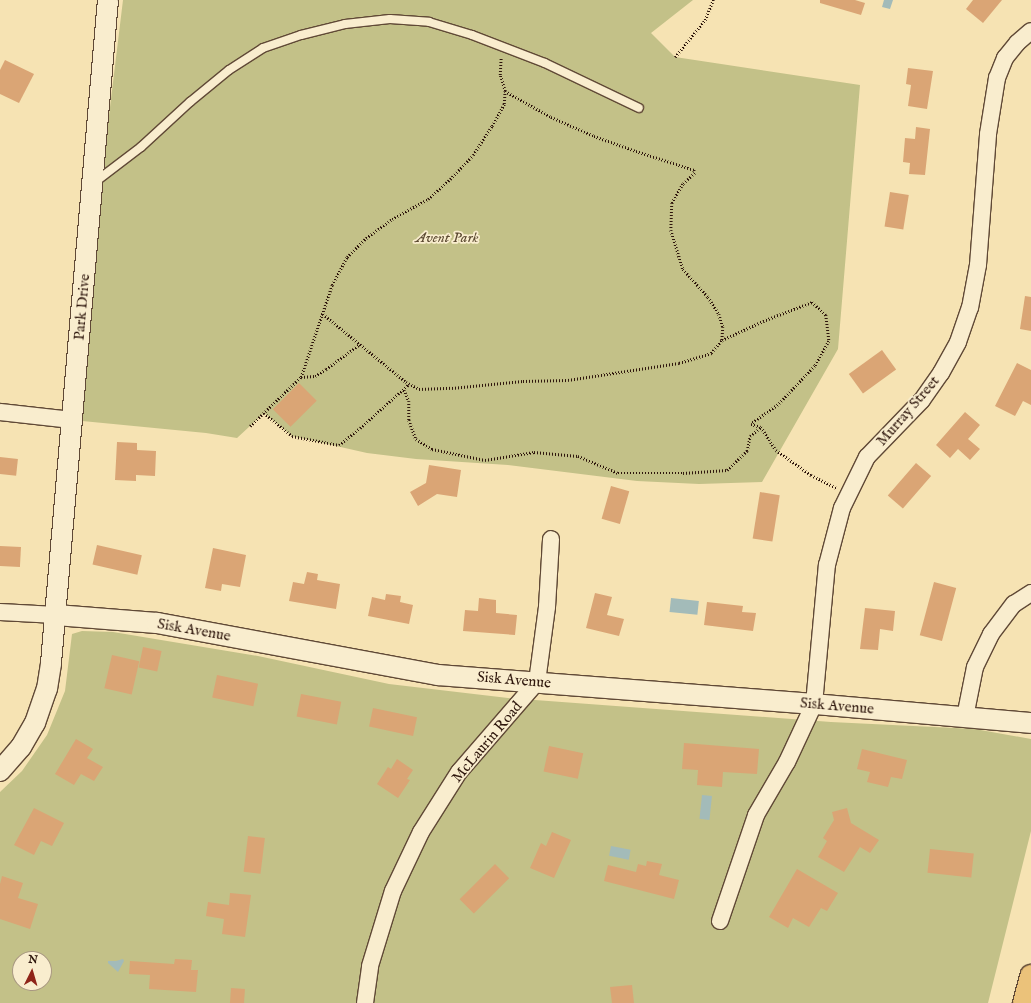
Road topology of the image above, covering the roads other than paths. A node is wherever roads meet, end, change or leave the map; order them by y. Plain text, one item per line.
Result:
1 (108, 0) edge
2 (1031, 31) edge
3 (639, 108) dead end
4 (92, 184) junction
5 (0, 412) edge
6 (72, 420) junction
7 (551, 539) dead end
8 (1031, 593) edge
9 (0, 612) edge
10 (56, 615) junction
11 (538, 682) junction
12 (814, 704) junction
13 (965, 717) junction
14 (1031, 723) edge
15 (0, 771) edge
16 (720, 921) dead end
17 (1031, 976) edge
18 (365, 1003) edge
19 (1024, 1003) edge

1 - 4 street, Park Drive
2 - 12 street, Murray Street
3 - 4 lane
4 - 6 street, Park Drive
5 - 6 street
6 - 10 street, Park Drive
7 - 11 street
8 - 13 street
9 - 10 street, Sisk Avenue
10 - 11 street, Sisk Avenue
10 - 15 street, Park Drive
11 - 12 street, Sisk Avenue
11 - 18 street, McLaurin Road
12 - 13 street, Sisk Avenue
12 - 16 street, Murray Street
13 - 14 street, Sisk Avenue
17 - 19 highway

